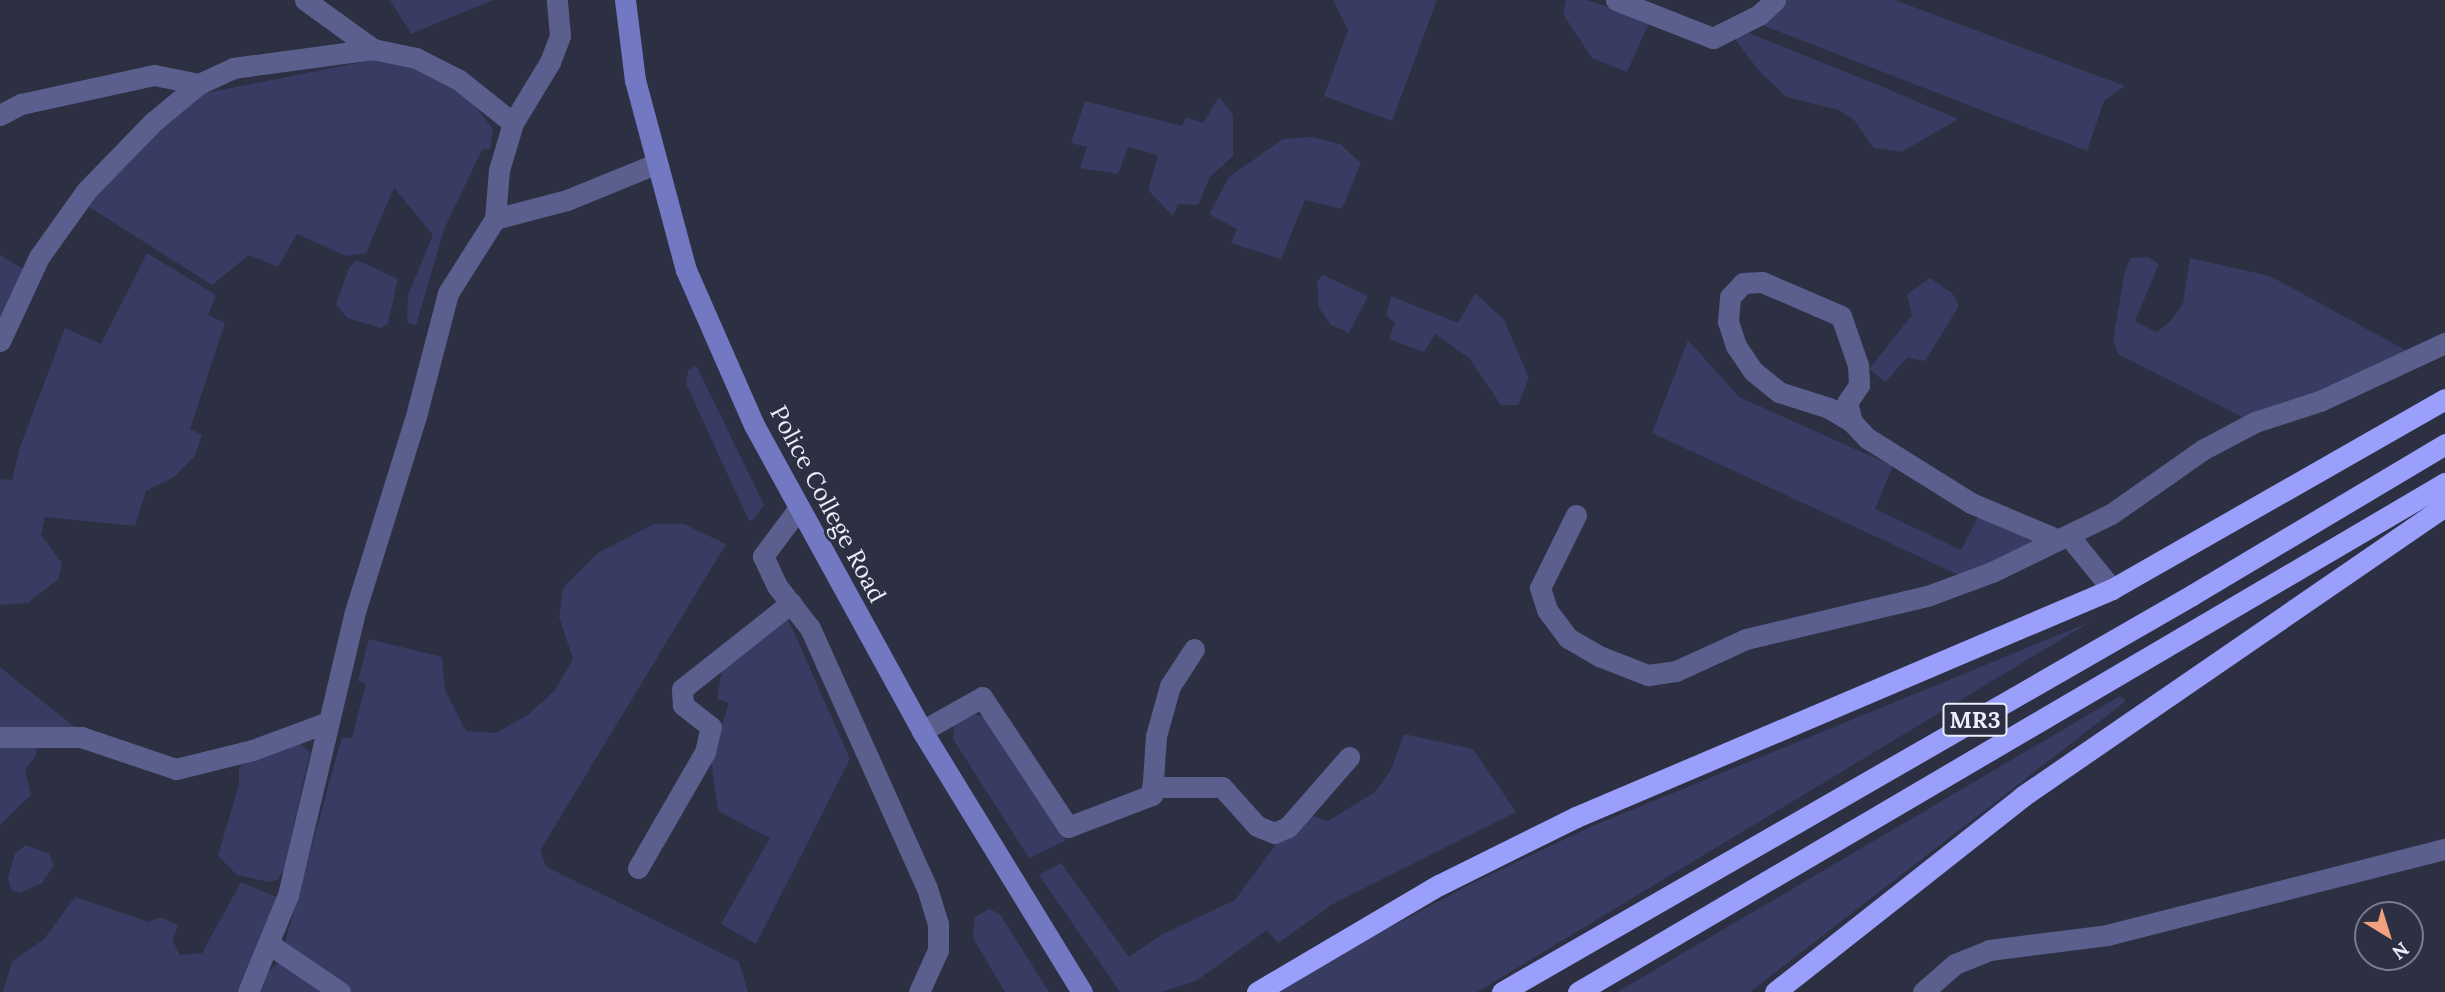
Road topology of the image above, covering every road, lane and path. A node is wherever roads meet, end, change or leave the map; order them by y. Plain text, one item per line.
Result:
1 (305, 0) edge
2 (557, 0) edge
3 (625, 0) edge
4 (1616, 0) edge
5 (1775, 0) edge
6 (373, 49) junction
7 (199, 83) junction
8 (0, 115) edge
9 (513, 123) junction
10 (655, 164) junction
11 (495, 219) junction
12 (0, 341) edge
13 (2445, 343) edge
14 (2445, 399) edge
15 (1852, 422) junction
16 (2445, 444) edge
17 (2445, 483) edge
18 (2445, 506) edge
19 (799, 508) junction
20 (1576, 515) dead end
21 (2063, 538) junction
22 (2112, 589) junction
23 (791, 603) junction
24 (1194, 649) dead end
25 (328, 722) junction
26 (922, 731) junction
27 (0, 737) edge
28 (1349, 757) dead end
29 (1152, 787) junction
30 (2445, 849) edge
31 (638, 868) dead end
32 (269, 944) junction
33 (248, 992) edge
34 (340, 992) edge
35 (919, 992) edge
36 (1082, 992) edge
37 (1257, 992) edge
38 (1502, 992) edge
39 (1578, 992) edge
40 (1774, 992) edge
41 (1923, 992) edge

1 - 6 street
2 - 9 street
3 - 10 street, Police College Road
4 - 5 street
6 - 7 street
6 - 9 street
7 - 8 street
7 - 12 street
9 - 11 street
10 - 11 street
10 - 19 street, Police College Road
11 - 25 street
13 - 21 street
14 - 22 highway
15 - 15 street
15 - 21 street
16 - 38 highway, MR3
17 - 39 highway, MR3
18 - 40 highway
19 - 23 street
19 - 26 street, Police College Road
20 - 21 street
21 - 22 street
22 - 37 highway
23 - 31 street
23 - 35 street
24 - 29 street
25 - 27 street
25 - 32 street
26 - 29 street
26 - 36 street, Police College Road
28 - 29 street
30 - 41 street
32 - 33 street
32 - 34 street

